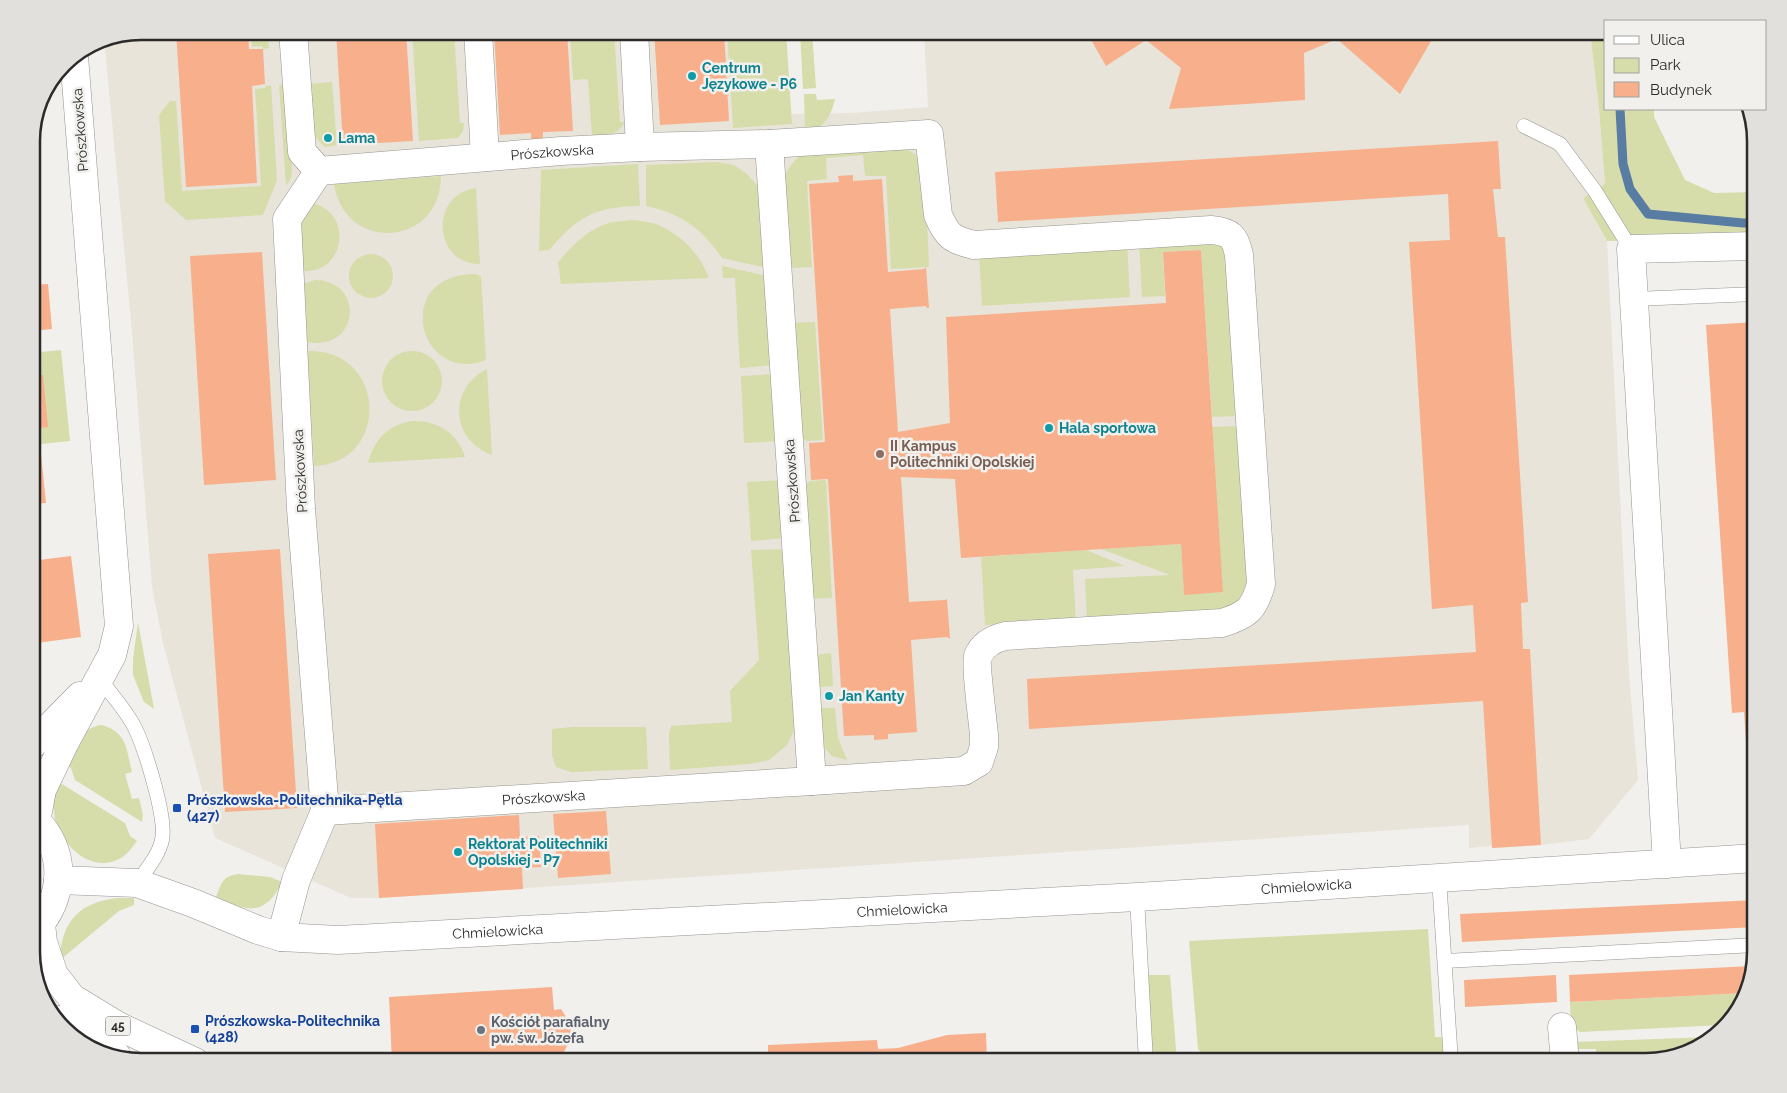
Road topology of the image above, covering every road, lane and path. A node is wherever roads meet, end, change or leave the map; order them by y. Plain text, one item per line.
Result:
1 (294, 40) edge
2 (478, 40) edge
3 (634, 40) edge
4 (75, 65) edge
5 (1524, 126) dead end
6 (769, 144) junction
7 (640, 147) junction
8 (485, 157) junction
9 (319, 171) junction
10 (1747, 246) edge
11 (1631, 249) junction
12 (1747, 294) edge
13 (1634, 299) junction
14 (99, 678) junction
15 (40, 737) edge
16 (812, 781) junction
17 (40, 797) edge
18 (325, 811) junction
19 (40, 826) edge
20 (1747, 859) edge
21 (1667, 864) junction
22 (1439, 878) junction
23 (58, 880) junction
24 (137, 883) junction
25 (1137, 897) junction
26 (40, 924) edge
27 (40, 936) edge
28 (281, 937) junction
29 (1747, 945) edge
30 (1445, 961) junction
31 (1562, 1027) dead end
32 (176, 1053) edge
33 (1146, 1053) edge
34 (1450, 1053) edge
35 (1563, 1053) edge

1 - 9 street
2 - 8 street
3 - 7 street
4 - 14 street, Prószkowska
5 - 11 lane
6 - 7 street, Prószkowska
6 - 16 street, Prószkowska
6 - 16 street
7 - 8 street, Prószkowska
8 - 9 street, Prószkowska
9 - 18 street, Prószkowska
10 - 11 street
11 - 13 street
12 - 13 lane
13 - 21 street
14 - 15 street, Prószkowska
14 - 17 street, Prószkowska
14 - 24 lane
16 - 18 street, Prószkowska
18 - 28 street, Prószkowska
19 - 23 street, 45
20 - 21 street, Chmielowicka
21 - 22 street, Chmielowicka
22 - 25 street, Chmielowicka
22 - 30 lane
23 - 24 street, Chmielowicka
23 - 26 street, 45
24 - 28 street, Chmielowicka
25 - 28 street, Chmielowicka
25 - 33 lane
27 - 32 street, 45
29 - 30 lane
30 - 34 lane
31 - 35 street

